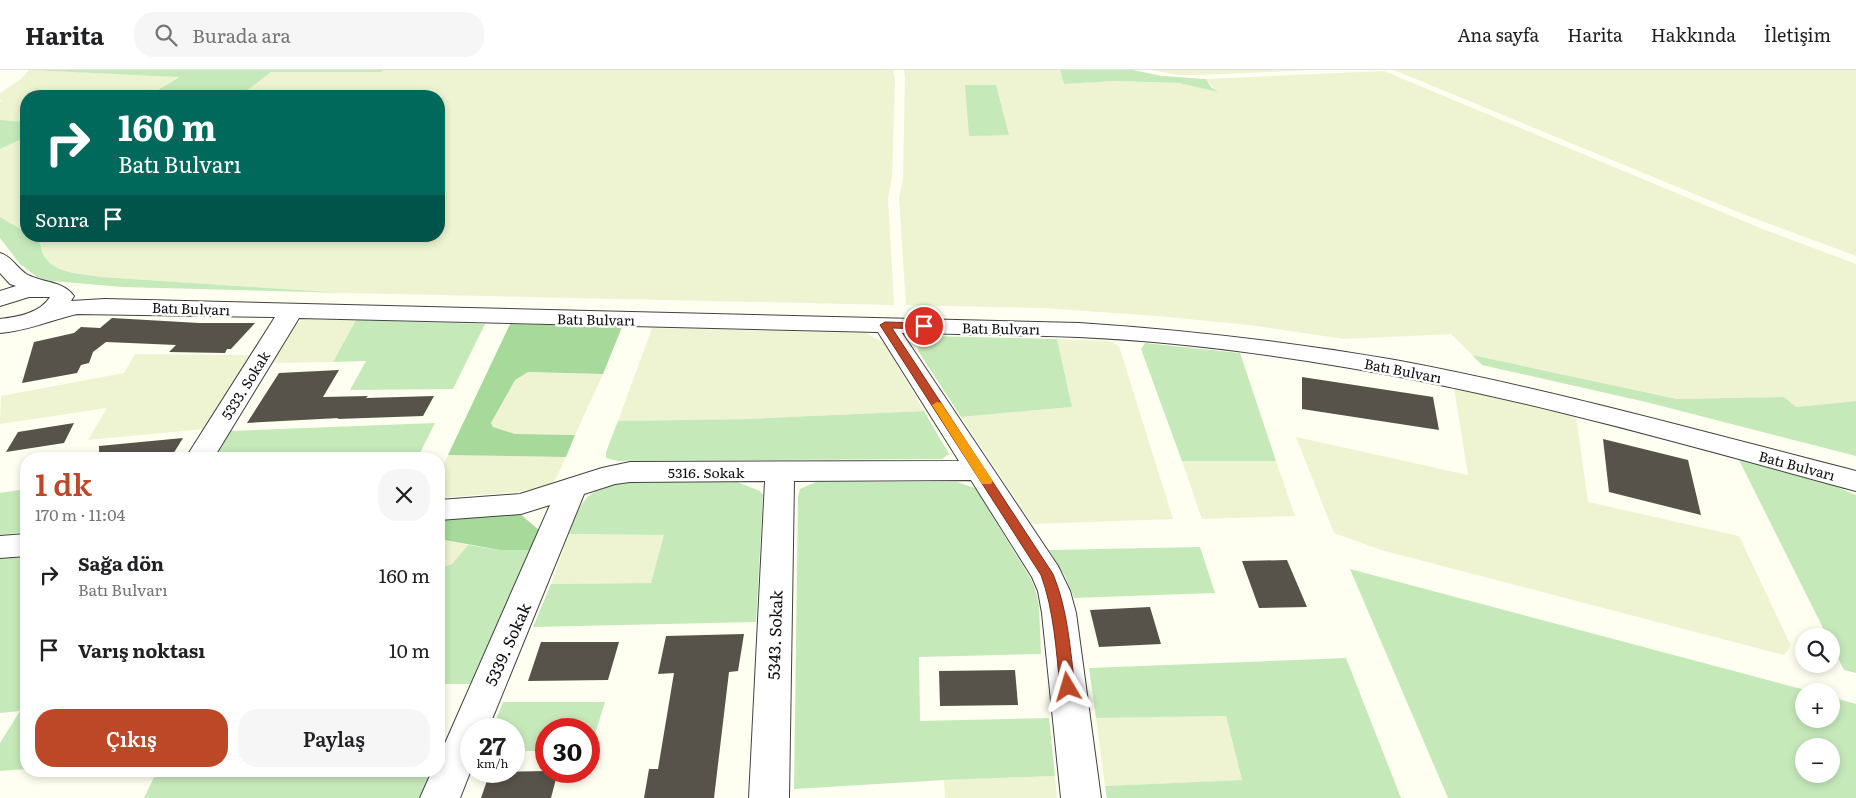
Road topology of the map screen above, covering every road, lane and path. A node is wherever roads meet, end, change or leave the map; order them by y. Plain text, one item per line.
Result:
1 (0, 260) edge
2 (49, 289) junction
3 (0, 299) edge
4 (291, 311) junction
5 (35, 318) junction
6 (885, 325) junction
7 (0, 326) edge
8 (0, 342) edge
9 (203, 452) edge
10 (1856, 465) edge
11 (979, 470) junction
12 (780, 472) junction
13 (1856, 481) edge
14 (572, 488) junction
15 (445, 510) edge
16 (20, 545) edge
17 (0, 547) edge
18 (440, 798) edge
19 (769, 798) edge
20 (1081, 798) edge

1 - 2 street, Batı Bulvarı
2 - 3 street
2 - 5 street
2 - 10 street, Batı Bulvarı
4 - 5 street, Batı Bulvarı
4 - 6 street, Batı Bulvarı
4 - 9 street, 5333. Sokak
5 - 7 street, Batı Bulvarı
5 - 8 street
6 - 11 street
6 - 13 street, Batı Bulvarı
11 - 12 street, 5316. Sokak
11 - 20 street
12 - 14 street, 5316. Sokak
12 - 19 street, 5343. Sokak
14 - 15 street, 5316. Sokak
14 - 18 street, 5339. Sokak
16 - 17 street

